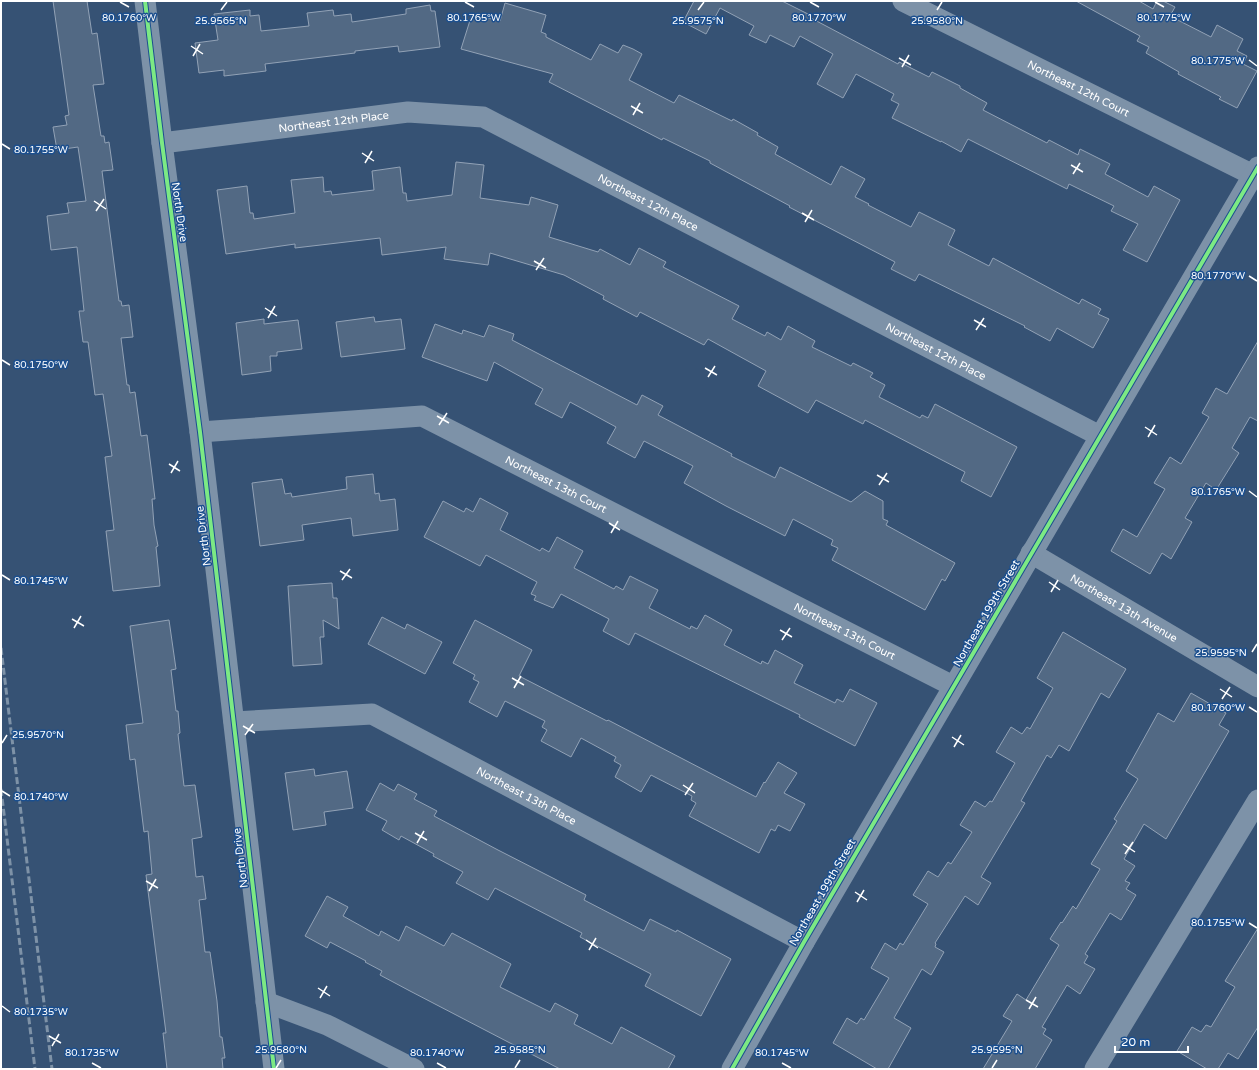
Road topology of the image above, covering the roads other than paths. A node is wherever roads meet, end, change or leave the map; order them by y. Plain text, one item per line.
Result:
1 (145, 1) edge
2 (903, 1) edge
3 (162, 143) junction
4 (1255, 171) edge
5 (200, 432) junction
6 (1100, 436) junction
7 (1032, 552) junction
8 (953, 686) junction
9 (1258, 687) edge
10 (234, 722) junction
11 (1258, 800) edge
12 (804, 942) junction
13 (266, 1002) junction
14 (274, 1069) edge
15 (414, 1069) edge
16 (732, 1069) edge
17 (1095, 1069) edge

1 - 3 street, North Drive
2 - 4 street, Northeast 12th Court
3 - 5 street, North Drive
3 - 6 street, Northeast 12th Place
4 - 6 street, Northeast 199th Street
5 - 8 street, Northeast 13th Court
5 - 10 street, North Drive
6 - 7 street, Northeast 199th Street
7 - 8 street, Northeast 199th Street
7 - 9 street, Northeast 13th Avenue
8 - 12 street, Northeast 199th Street
10 - 12 street, Northeast 13th Place
10 - 13 street, North Drive
11 - 17 street
12 - 16 street, Northeast 199th Street
13 - 14 street, North Drive
13 - 15 street

